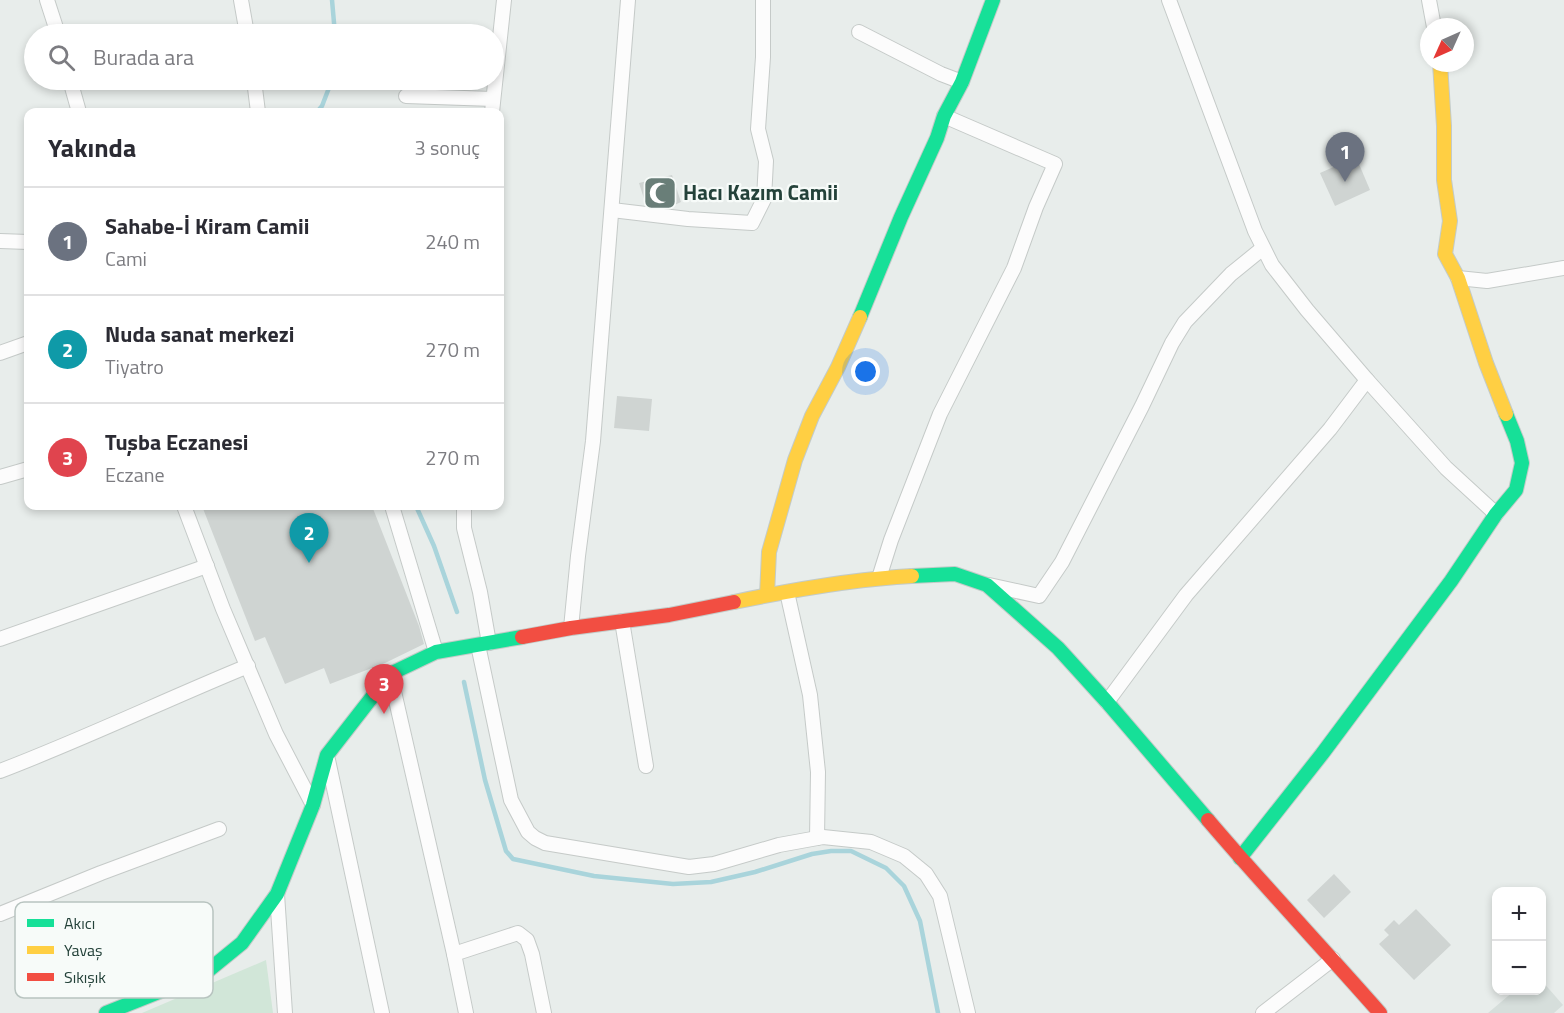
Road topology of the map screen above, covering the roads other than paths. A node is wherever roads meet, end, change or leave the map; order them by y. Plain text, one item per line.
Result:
1 (47, 0) edge
2 (241, 0) edge
3 (504, 0) edge
4 (628, 0) edge
5 (763, 0) edge
6 (993, 0) edge
7 (1169, 0) edge
8 (1429, 0) edge
9 (1432, 18) edge
10 (55, 24) edge
11 (245, 24) edge
12 (502, 24) edge
13 (859, 32) dead end
14 (1441, 72) edge
15 (962, 82) junction
16 (73, 90) edge
17 (255, 90) edge
18 (495, 90) edge
19 (406, 96) dead end
20 (493, 106) edge
21 (78, 108) edge
22 (258, 108) edge
23 (944, 116) junction
24 (612, 210) junction
25 (0, 242) edge
26 (24, 242) edge
27 (1263, 248) junction
28 (1564, 268) edge
29 (1458, 278) junction
30 (24, 343) edge
31 (0, 352) edge
32 (1367, 380) junction
33 (24, 470) edge
34 (0, 477) edge
35 (186, 510) edge
36 (393, 510) edge
37 (464, 510) edge
38 (1496, 514) junction
39 (207, 566) junction
40 (879, 578) junction
41 (987, 585) junction
42 (788, 592) junction
43 (768, 595) junction
44 (622, 621) junction
45 (571, 628) junction
46 (0, 639) edge
47 (484, 644) junction
48 (436, 652) junction
49 (248, 666) junction
50 (390, 674) junction
51 (1107, 702) junction
52 (327, 755) junction
53 (646, 766) dead end
54 (0, 771) edge
55 (313, 805) junction
56 (219, 830) dead end
57 (817, 838) junction
58 (1240, 858) junction
59 (277, 894) junction
60 (30, 902) edge
61 (15, 908) edge
62 (0, 914) edge
63 (454, 954) junction
64 (1333, 959) junction
65 (213, 967) edge
66 (144, 998) edge
67 (106, 1013) edge
68 (285, 1013) edge
69 (382, 1013) edge
70 (466, 1013) edge
71 (544, 1013) edge
72 (968, 1013) edge
73 (1263, 1013) edge
74 (1380, 1013) edge

1 - 10 street
2 - 11 street
3 - 12 street
4 - 24 street
5 - 24 street
6 - 15 street
7 - 27 street
8 - 9 street
13 - 15 street
14 - 29 street
15 - 23 street
16 - 21 street
17 - 22 street
18 - 20 street
19 - 20 street
23 - 40 street
23 - 43 street
24 - 45 street
25 - 26 street
27 - 32 street
27 - 41 street
28 - 29 street
29 - 38 street
30 - 31 street
32 - 38 street
32 - 51 street
33 - 34 street
35 - 39 street
36 - 48 street
37 - 47 street
38 - 58 street
39 - 46 street
39 - 49 street
40 - 41 street
40 - 42 street
41 - 51 street
42 - 43 street
42 - 57 street
43 - 44 street
44 - 45 street
44 - 53 street
45 - 47 street
47 - 48 street
47 - 57 street
48 - 50 street
49 - 54 street
49 - 55 street
50 - 52 street
50 - 63 street
51 - 58 street
52 - 55 street
52 - 69 street
55 - 59 street
56 - 60 street
57 - 72 street
58 - 64 street
59 - 65 street
59 - 68 street
61 - 62 street
63 - 70 street
63 - 71 street
64 - 73 street
64 - 74 street
66 - 67 street

